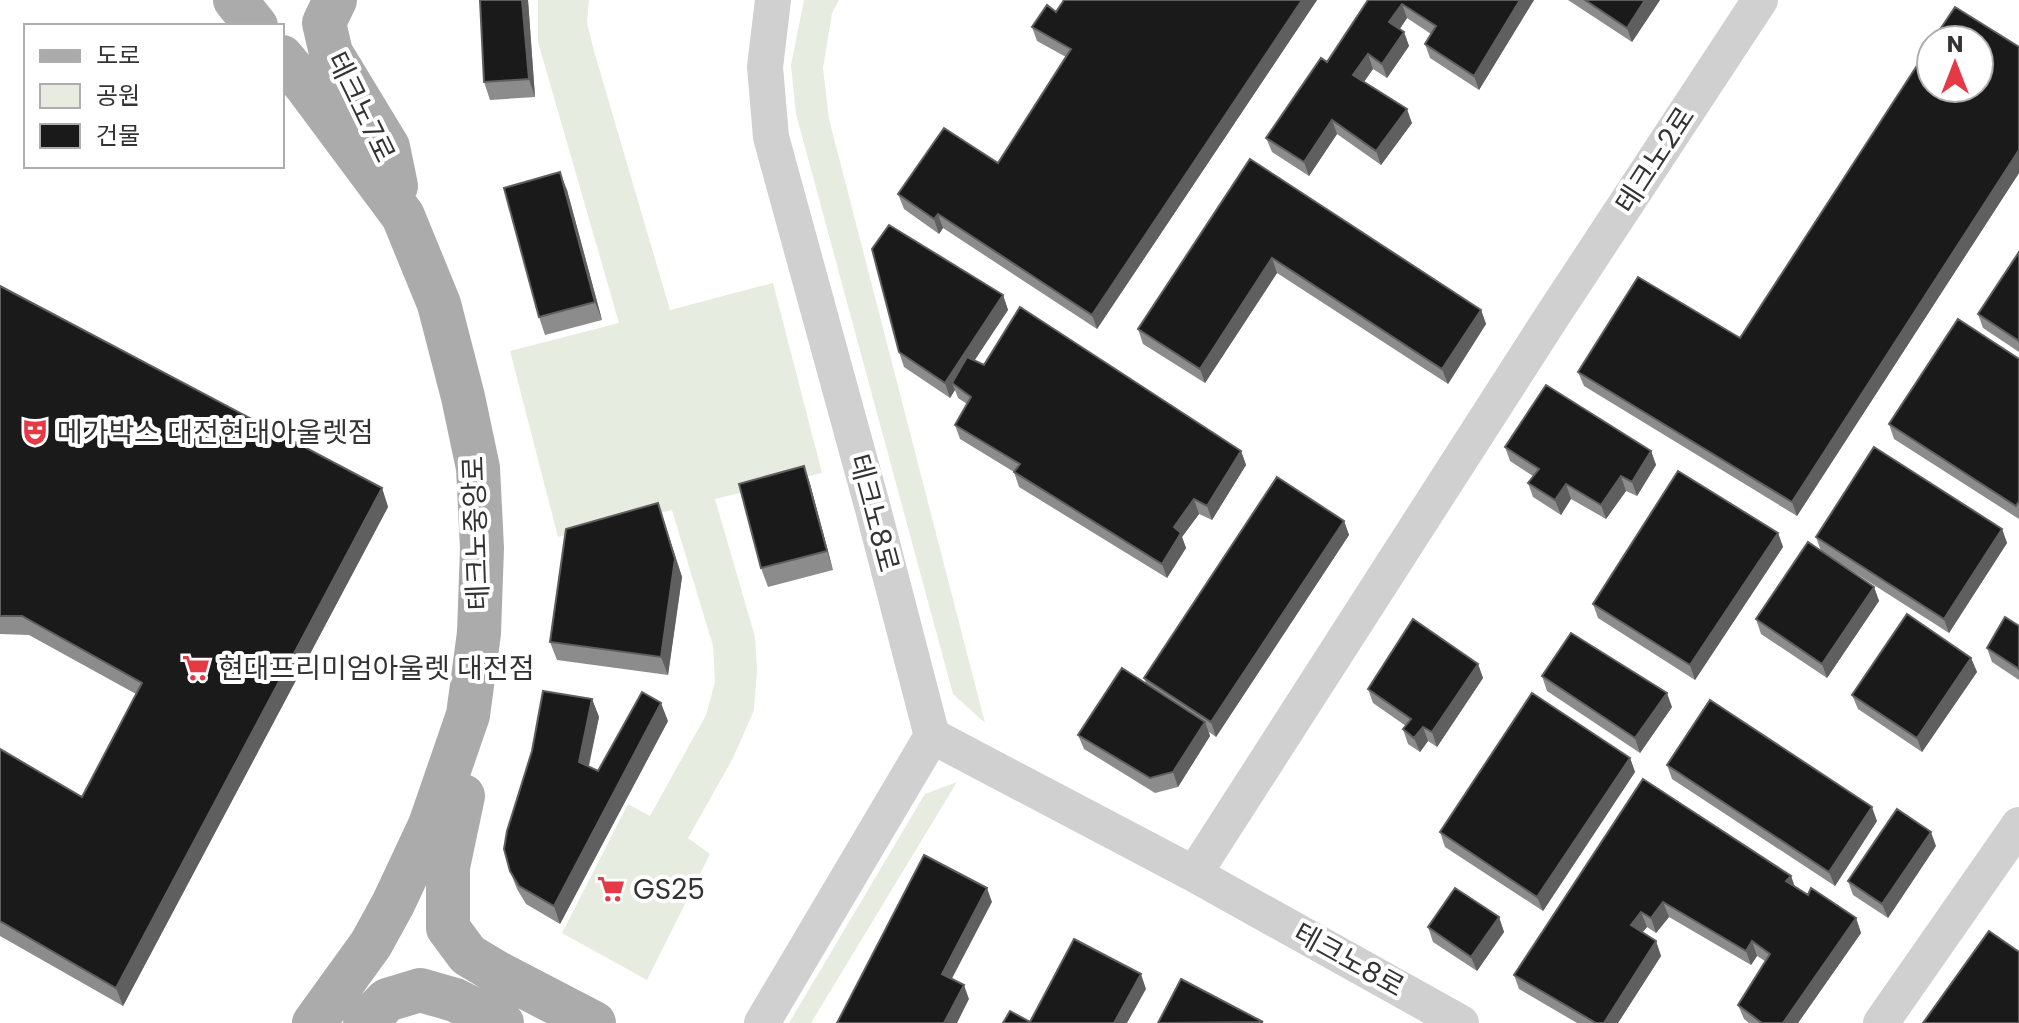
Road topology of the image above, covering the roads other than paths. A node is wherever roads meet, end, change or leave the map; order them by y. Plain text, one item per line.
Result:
1 (235, 0) edge
2 (335, 0) edge
3 (773, 0) edge
4 (1760, 0) edge
5 (254, 24) edge
6 (284, 59) edge
7 (403, 216) junction
8 (468, 715) junction
9 (932, 736) junction
10 (2019, 825) edge
11 (1194, 874) junction
12 (492, 1002) edge
13 (314, 1023) edge
14 (365, 1023) edge
15 (594, 1023) edge
16 (762, 1023) edge
17 (1461, 1023) edge
18 (1881, 1023) edge

1 - 5 main road
2 - 7 main road, 테크노7로
3 - 9 street, 테크노8로
4 - 11 street, 테크노2로
6 - 7 main road, 테크노중앙로
7 - 8 main road, 테크노중앙로
8 - 12 main road
8 - 13 main road, 테크노중앙로
9 - 11 street, 테크노8로
9 - 16 street
10 - 18 street
11 - 17 street, 테크노8로
12 - 14 main road
12 - 15 main road

